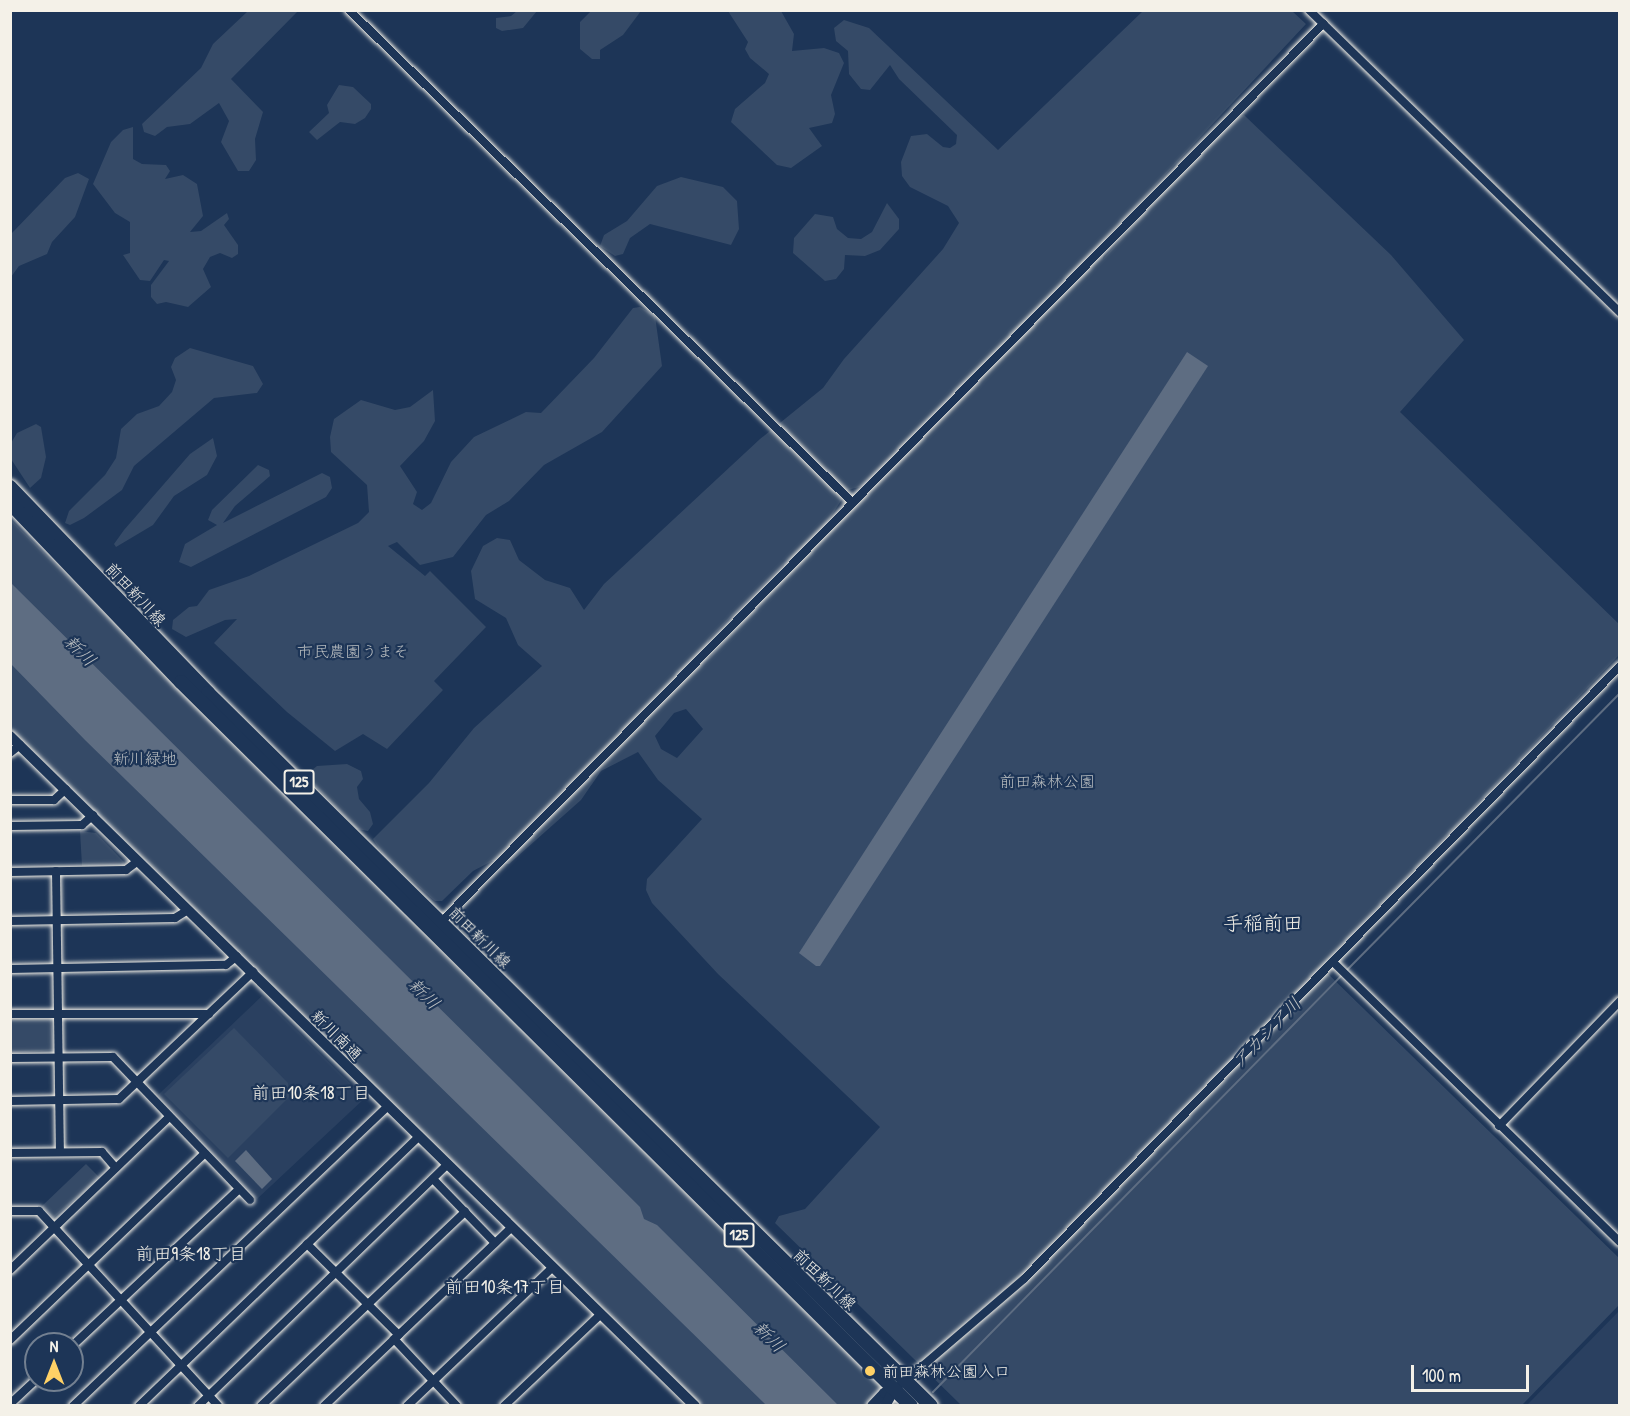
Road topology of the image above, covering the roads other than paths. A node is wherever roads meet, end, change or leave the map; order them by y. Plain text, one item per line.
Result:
1 (349, 10) edge
2 (1309, 10) edge
3 (1323, 24) junction
4 (1620, 312) edge
5 (10, 487) edge
6 (10, 503) edge
7 (853, 503) junction
8 (1620, 666) edge
9 (10, 736) edge
10 (20, 745) junction
11 (10, 753) edge
12 (66, 789) junction
13 (10, 800) edge
14 (93, 815) junction
15 (10, 826) edge
16 (138, 861) junction
17 (56, 871) junction
18 (10, 872) edge
19 (188, 910) junction
20 (58, 920) junction
21 (10, 921) edge
22 (437, 927) junction
23 (237, 956) junction
24 (1335, 964) junction
25 (58, 968) junction
26 (10, 969) edge
27 (253, 972) junction
28 (1620, 1001) edge
29 (60, 1013) junction
30 (10, 1014) edge
31 (208, 1014) junction
32 (10, 1058) edge
33 (60, 1058) junction
34 (137, 1082) junction
35 (60, 1100) junction
36 (10, 1101) edge
37 (388, 1106) junction
38 (169, 1117) junction
39 (1499, 1126) junction
40 (419, 1137) junction
41 (60, 1152) junction
42 (10, 1153) edge
43 (204, 1154) junction
44 (448, 1164) junction
45 (116, 1168) junction
46 (433, 1179) junction
47 (239, 1189) junction
48 (250, 1200) dead end
49 (10, 1211) edge
50 (465, 1212) junction
51 (55, 1227) junction
52 (512, 1227) junction
53 (1620, 1242) edge
54 (495, 1243) junction
55 (307, 1244) junction
56 (90, 1264) junction
57 (553, 1267) junction
58 (10, 1270) edge
59 (338, 1271) junction
60 (123, 1299) junction
61 (369, 1303) junction
62 (601, 1314) junction
63 (149, 1332) junction
64 (84, 1336) edge
65 (396, 1337) junction
66 (10, 1340) edge
67 (181, 1366) junction
68 (434, 1380) junction
69 (905, 1380) junction
70 (24, 1391) edge
71 (208, 1395) junction
72 (888, 1397) edge
73 (10, 1404) edge
74 (73, 1406) edge
75 (139, 1406) edge
76 (198, 1406) edge
77 (218, 1406) edge
78 (261, 1406) edge
79 (324, 1406) edge
80 (407, 1406) edge
81 (457, 1406) edge
82 (504, 1406) edge
83 (695, 1406) edge
84 (872, 1406) edge
85 (911, 1406) edge
86 (931, 1406) edge

1 - 7 street
2 - 3 street
3 - 4 street
3 - 7 street
5 - 22 main road, 前田新川線 / 125
6 - 22 main road, 前田新川線 / 125
7 - 22 street
8 - 24 street
9 - 10 street, 新川南通
10 - 11 street
10 - 12 street, 新川南通
12 - 13 street
12 - 14 street, 新川南通
14 - 15 street
14 - 16 street, 新川南通
16 - 17 street
16 - 19 street, 新川南通
17 - 18 street
17 - 20 street
19 - 20 street
19 - 23 street, 新川南通
20 - 21 street
20 - 25 street
22 - 69 main road, 前田新川線 / 125
22 - 72 main road, 前田新川線 / 125
23 - 25 street
23 - 27 street, 新川南通
24 - 39 street
24 - 69 street
25 - 26 street
25 - 29 street
27 - 31 street
27 - 37 street, 新川南通
28 - 39 street
29 - 30 street
29 - 31 street
29 - 33 street
31 - 34 street
32 - 33 street
33 - 34 street
33 - 35 street
34 - 35 street
34 - 38 street
35 - 36 street
35 - 41 street
37 - 40 street, 新川南通
37 - 63 street
38 - 43 street
38 - 45 street
39 - 53 street
40 - 44 street, 新川南通
40 - 55 street
41 - 42 street
41 - 45 street
43 - 47 street
43 - 56 street
44 - 46 street
44 - 52 street, 新川南通
45 - 51 street
46 - 50 street
46 - 59 street
47 - 48 street
47 - 60 street
49 - 51 street
50 - 54 street
50 - 61 street
51 - 56 street
51 - 58 street
52 - 54 street
52 - 57 street, 新川南通
54 - 65 street
55 - 59 street
55 - 67 street
56 - 60 street
56 - 66 street
57 - 62 street, 新川南通
57 - 68 street
59 - 61 street
59 - 71 street
60 - 63 street
60 - 64 street
61 - 65 street
61 - 78 street
62 - 82 street
62 - 83 street, 新川南通
63 - 67 street
63 - 74 street
65 - 68 street
65 - 79 street
67 - 71 street
67 - 75 street
68 - 80 street
68 - 81 street
69 - 72 street
69 - 86 main road, 前田新川線 / 125
70 - 73 street
71 - 76 street
71 - 77 street
72 - 84 street
72 - 85 main road, 前田新川線 / 125

